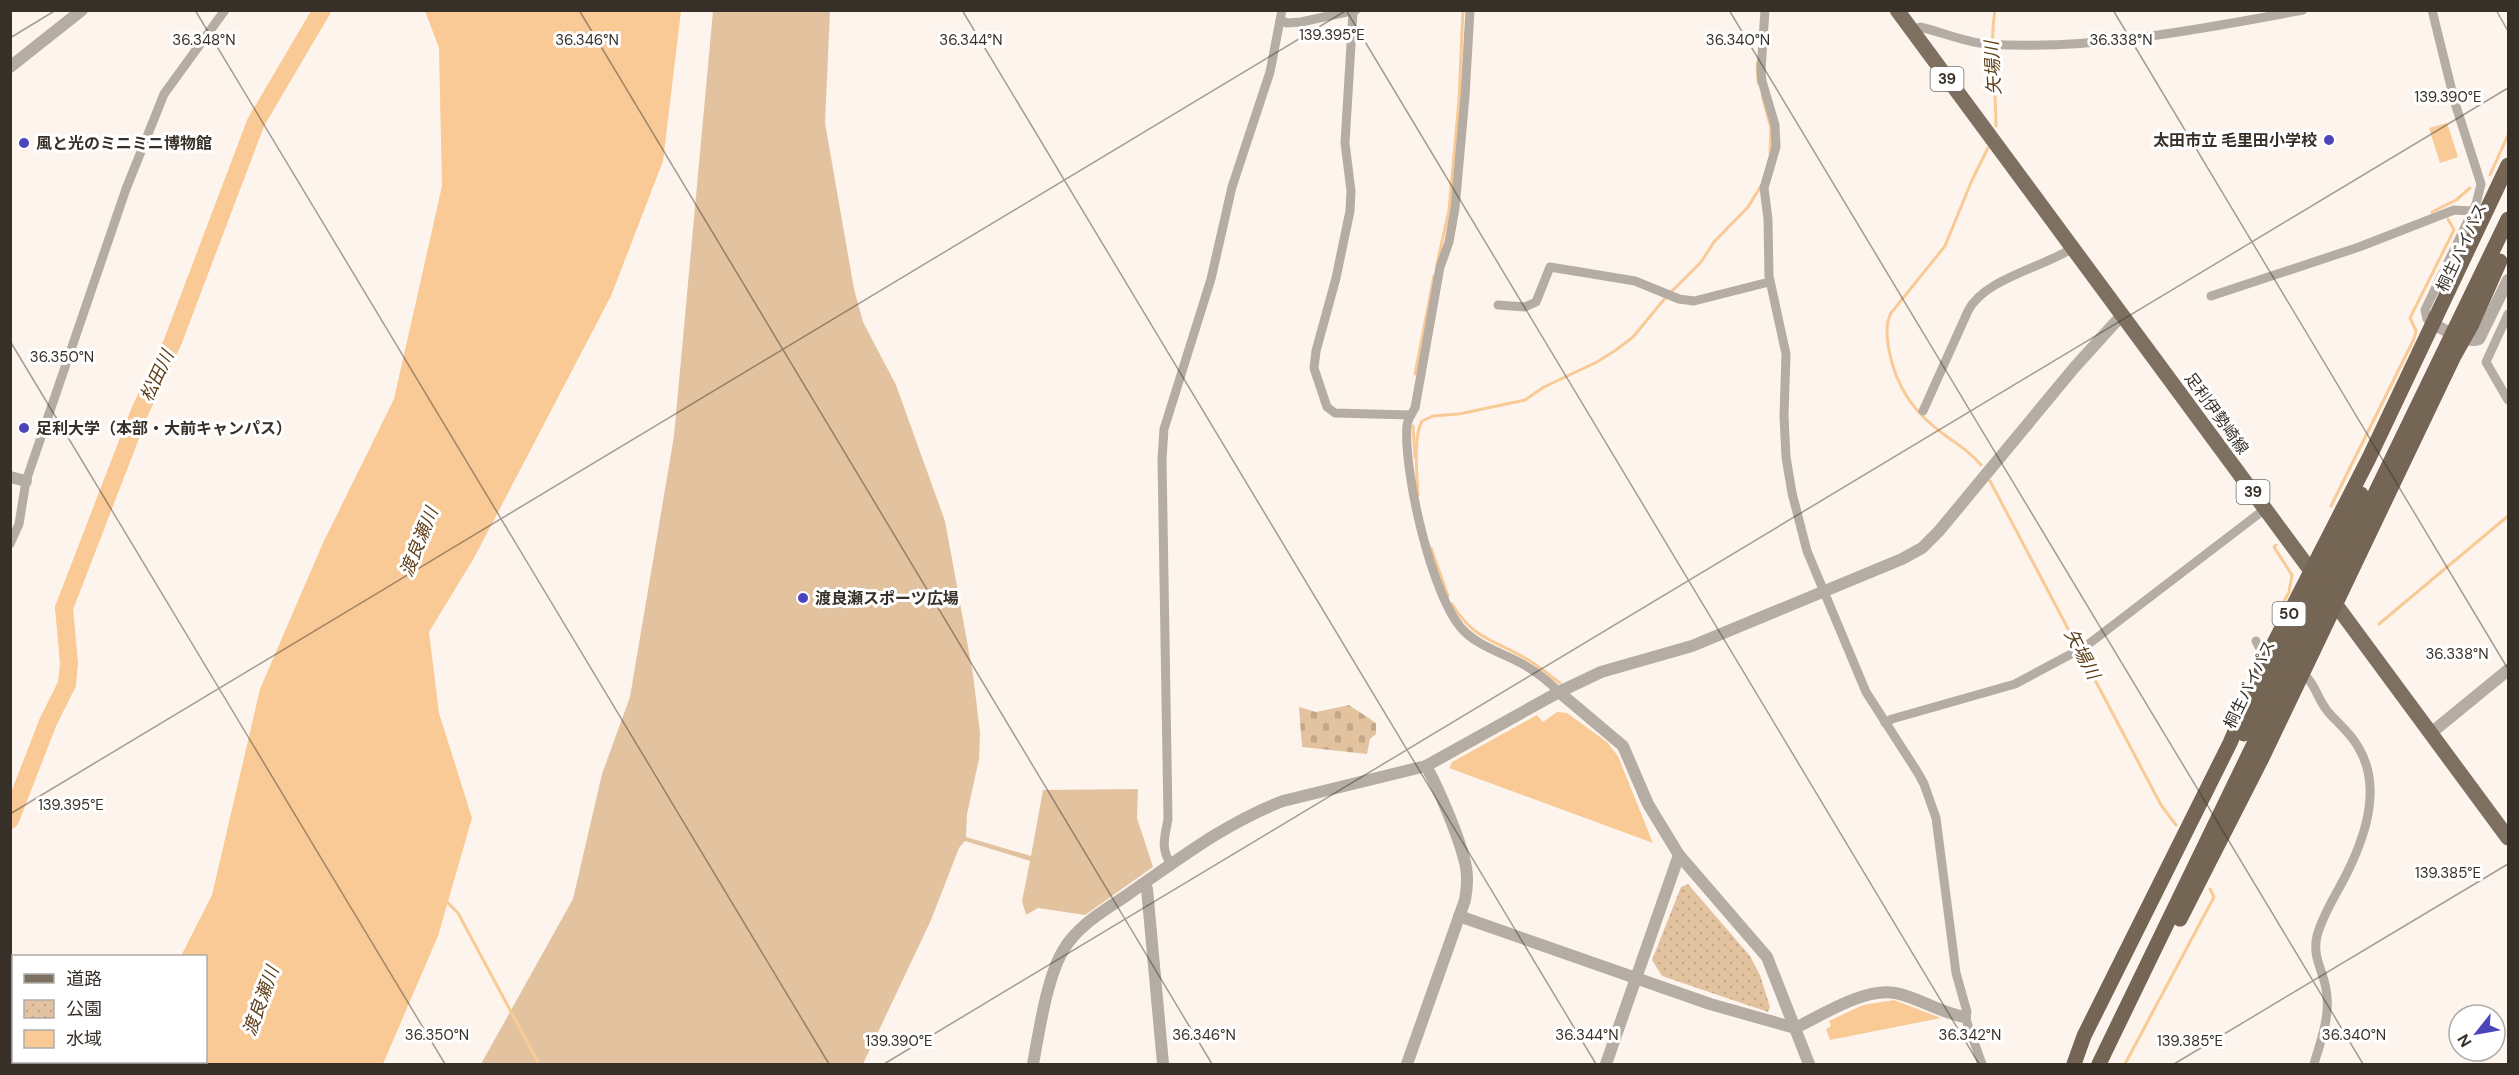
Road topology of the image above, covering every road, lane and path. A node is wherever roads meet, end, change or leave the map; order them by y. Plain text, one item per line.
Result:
1 (82, 10) edge
2 (225, 10) edge
3 (1470, 10) edge
4 (1765, 10) edge
5 (1897, 10) edge
6 (2303, 10) edge
7 (2432, 10) edge
8 (1354, 11) edge
9 (1281, 15) edge
10 (1911, 31) junction
11 (10, 67) edge
12 (2508, 165) edge
13 (2508, 189) edge
14 (2473, 212) junction
15 (2508, 219) edge
16 (2508, 242) edge
17 (2071, 249) junction
18 (2487, 252) junction
19 (1769, 282) junction
20 (2508, 282) edge
21 (2211, 296) dead end
22 (1497, 305) dead end
23 (2508, 314) edge
24 (2121, 316) junction
25 (2433, 324) junction
26 (2464, 339) junction
27 (2508, 400) edge
28 (1923, 411) dead end
29 (1411, 415) junction
30 (10, 477) edge
31 (26, 481) junction
32 (2265, 509) junction
33 (10, 544) edge
34 (2310, 571) junction
35 (1823, 591) junction
36 (2334, 605) junction
37 (2256, 641) dead end
38 (2268, 655) junction
39 (2508, 670) edge
40 (2302, 672) junction
41 (1558, 692) junction
42 (1885, 723) junction
43 (2431, 733) junction
44 (1426, 766) junction
45 (2214, 812) junction
46 (2508, 838) edge
47 (1679, 855) junction
48 (1171, 864) junction
49 (1143, 884) junction
50 (1459, 916) junction
51 (1636, 978) junction
52 (1965, 1017) junction
53 (1795, 1028) junction
54 (1033, 1065) edge
55 (1163, 1065) edge
56 (1407, 1065) edge
57 (1606, 1065) edge
58 (1809, 1065) edge
59 (1982, 1065) edge
60 (2074, 1065) edge
61 (2081, 1065) edge
62 (2099, 1065) edge
63 (2108, 1065) edge
64 (2314, 1065) edge

1 - 11 street
2 - 31 street
3 - 29 street
4 - 19 street
5 - 10 main road, 足利伊勢崎線 / 39
6 - 10 street
7 - 14 street
8 - 9 street
8 - 29 street
9 - 48 street
10 - 17 main road, 足利伊勢崎線 / 39
12 - 25 highway, 50
13 - 18 highway, 桐生バイパス / 50
14 - 21 street
14 - 25 street
15 - 18 highway, 桐生バイパス / 50
16 - 26 highway, 50
17 - 24 main road, 足利伊勢崎線 / 39
17 - 28 street
18 - 45 highway, 桐生バイパス / 50
19 - 22 street
19 - 35 street
20 - 26 street
23 - 27 street
24 - 32 main road, 足利伊勢崎線 / 39
24 - 35 street
25 - 26 street
25 - 34 highway, 50
26 - 36 highway, 50
29 - 41 street
30 - 31 street
31 - 33 street
32 - 34 main road, 足利伊勢崎線 / 39
32 - 42 street
34 - 36 main road, 足利伊勢崎線 / 39
34 - 38 highway, 50
35 - 41 street
35 - 42 street
36 - 40 highway, 50
36 - 43 main road, 足利伊勢崎線 / 39
37 - 38 street
38 - 40 street
38 - 60 highway, 50
39 - 43 street
40 - 63 highway, 50
40 - 64 street
41 - 44 street
41 - 47 street
42 - 52 street
43 - 46 main road, 足利伊勢崎線 / 39
44 - 48 street
44 - 50 street
45 - 61 highway, 桐生バイパス / 50
45 - 62 highway, 桐生バイパス / 50
47 - 51 street
47 - 53 street
48 - 49 street
49 - 54 street
49 - 55 street
50 - 51 street
50 - 56 street
51 - 53 street
51 - 57 street
52 - 53 street
52 - 59 street
53 - 58 street

